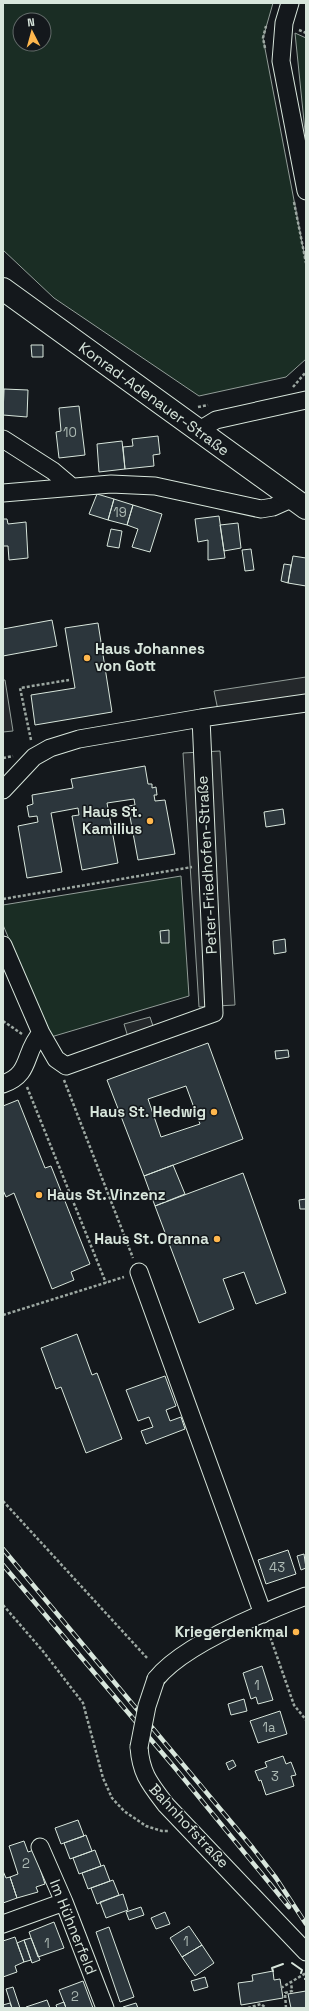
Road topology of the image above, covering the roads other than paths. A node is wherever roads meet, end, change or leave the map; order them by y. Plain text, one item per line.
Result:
1 (290, 3) edge
2 (306, 191) edge
3 (3, 289) edge
4 (306, 400) edge
5 (198, 431) junction
6 (3, 439) edge
7 (72, 487) junction
8 (3, 492) edge
9 (298, 503) edge
10 (306, 703) edge
11 (200, 718) junction
12 (3, 790) edge
13 (3, 944) edge
14 (37, 1038) junction
15 (3, 1084) edge
16 (139, 1272) road end
17 (306, 1596) edge
18 (263, 1614) junction
19 (40, 1847) dead end
20 (64, 1902) junction
21 (3, 1924) edge
22 (306, 1952) edge
23 (105, 2008) edge

1 - 2 street
3 - 5 main road, Konrad-Adenauer-Straße
4 - 5 street
5 - 9 main road, Konrad-Adenauer-Straße
6 - 7 street
7 - 8 street
7 - 9 street
10 - 11 street
11 - 12 street
11 - 14 street, Peter-Friedhofen-Straße
13 - 14 street
14 - 15 street
16 - 18 street
17 - 18 street, Bahnhofstraße
18 - 22 street, Bahnhofstraße, bridge
19 - 20 street, Im Hühnerfeld
20 - 21 street
20 - 23 street, Im Hühnerfeld

